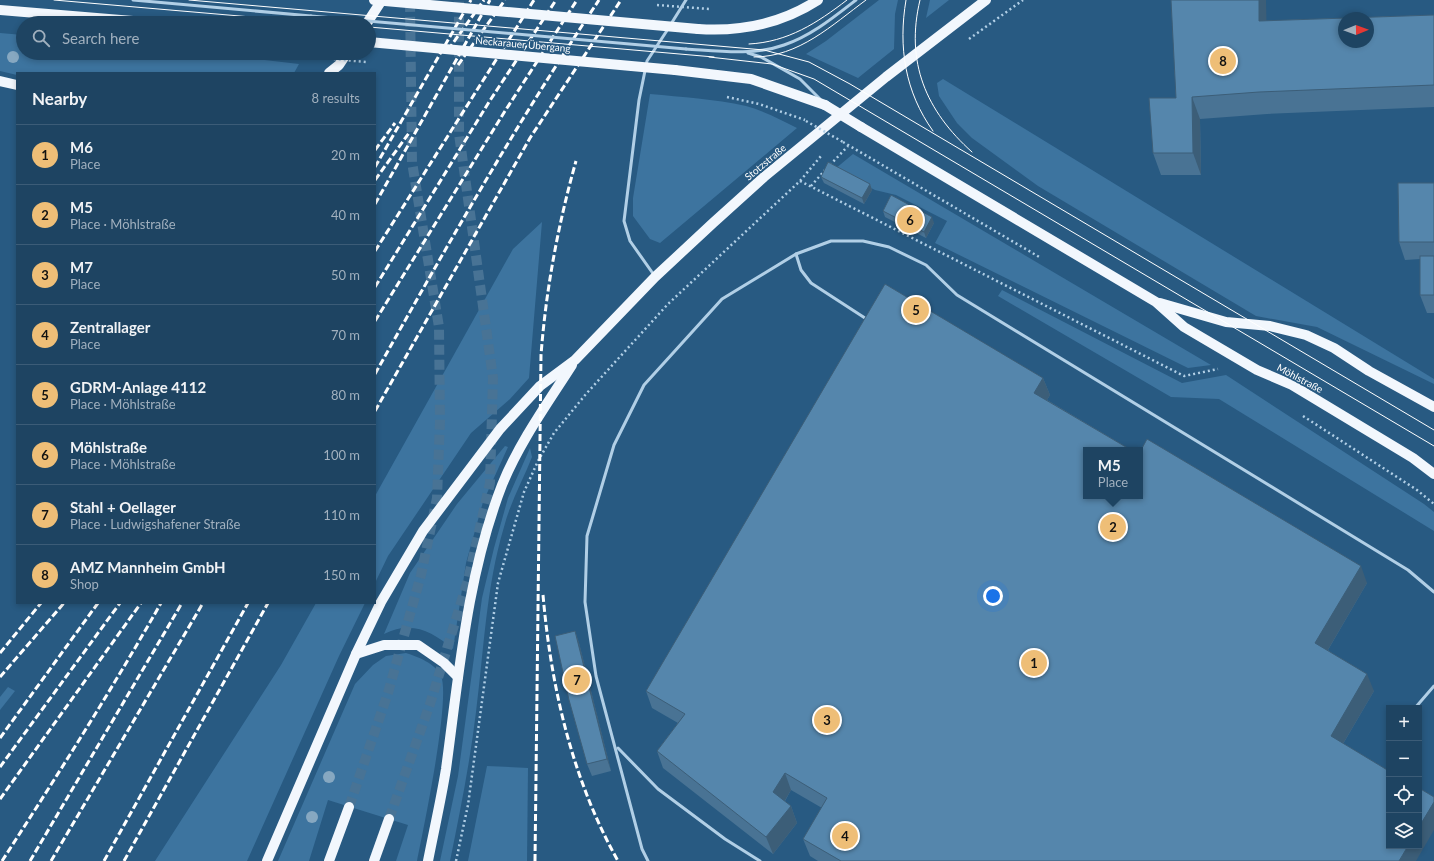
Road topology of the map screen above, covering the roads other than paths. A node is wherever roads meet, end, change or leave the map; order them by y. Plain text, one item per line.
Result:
1 (133, 0) edge
2 (374, 0) edge
3 (382, 0) edge
4 (686, 0) edge
5 (818, 0) edge
6 (856, 0) edge
7 (986, 0) edge
8 (0, 10) edge
9 (72, 16) edge
10 (311, 16) edge
11 (372, 16) edge
12 (376, 22) edge
13 (376, 43) edge
14 (746, 52) junction
15 (342, 60) edge
16 (674, 70) joint
17 (330, 72) edge
18 (0, 81) edge
19 (16, 85) edge
20 (825, 105) junction
21 (796, 254) junction
22 (655, 277) junction
23 (1156, 302) junction
24 (873, 323) edge
25 (575, 360) junction
26 (1434, 407) edge
27 (1434, 474) edge
28 (1434, 592) edge
29 (356, 654) junction
30 (458, 677) junction
31 (1434, 686) edge
32 (1418, 705) edge
33 (616, 747) junction
34 (349, 807) tunnel mouth
35 (389, 819) tunnel mouth
36 (267, 861) edge
37 (329, 861) edge
38 (374, 861) edge
39 (428, 861) edge
40 (648, 861) edge
41 (760, 861) edge

1 - 10 lane, bridge
2 - 5 main road, bridge
3 - 11 main road
4 - 22 lane
6 - 14 lane
7 - 22 main road, Stotzstraße
8 - 9 main road
12 - 14 lane, bridge
13 - 16 main road, Neckarauer Übergang, bridge
14 - 20 lane
15 - 17 main road
16 - 20 main road, Möhlstraße
18 - 19 main road
20 - 23 main road, Möhlstraße, bridge
21 - 24 lane
21 - 28 lane
21 - 33 lane
22 - 25 main road, Stotzstraße
23 - 26 main road, Möhlstraße
23 - 27 main road, Möhlstraße
25 - 29 main road
25 - 30 main road
29 - 30 main road
29 - 36 main road
30 - 39 main road
31 - 32 lane
33 - 40 lane
33 - 41 lane
34 - 37 main road
35 - 38 main road

